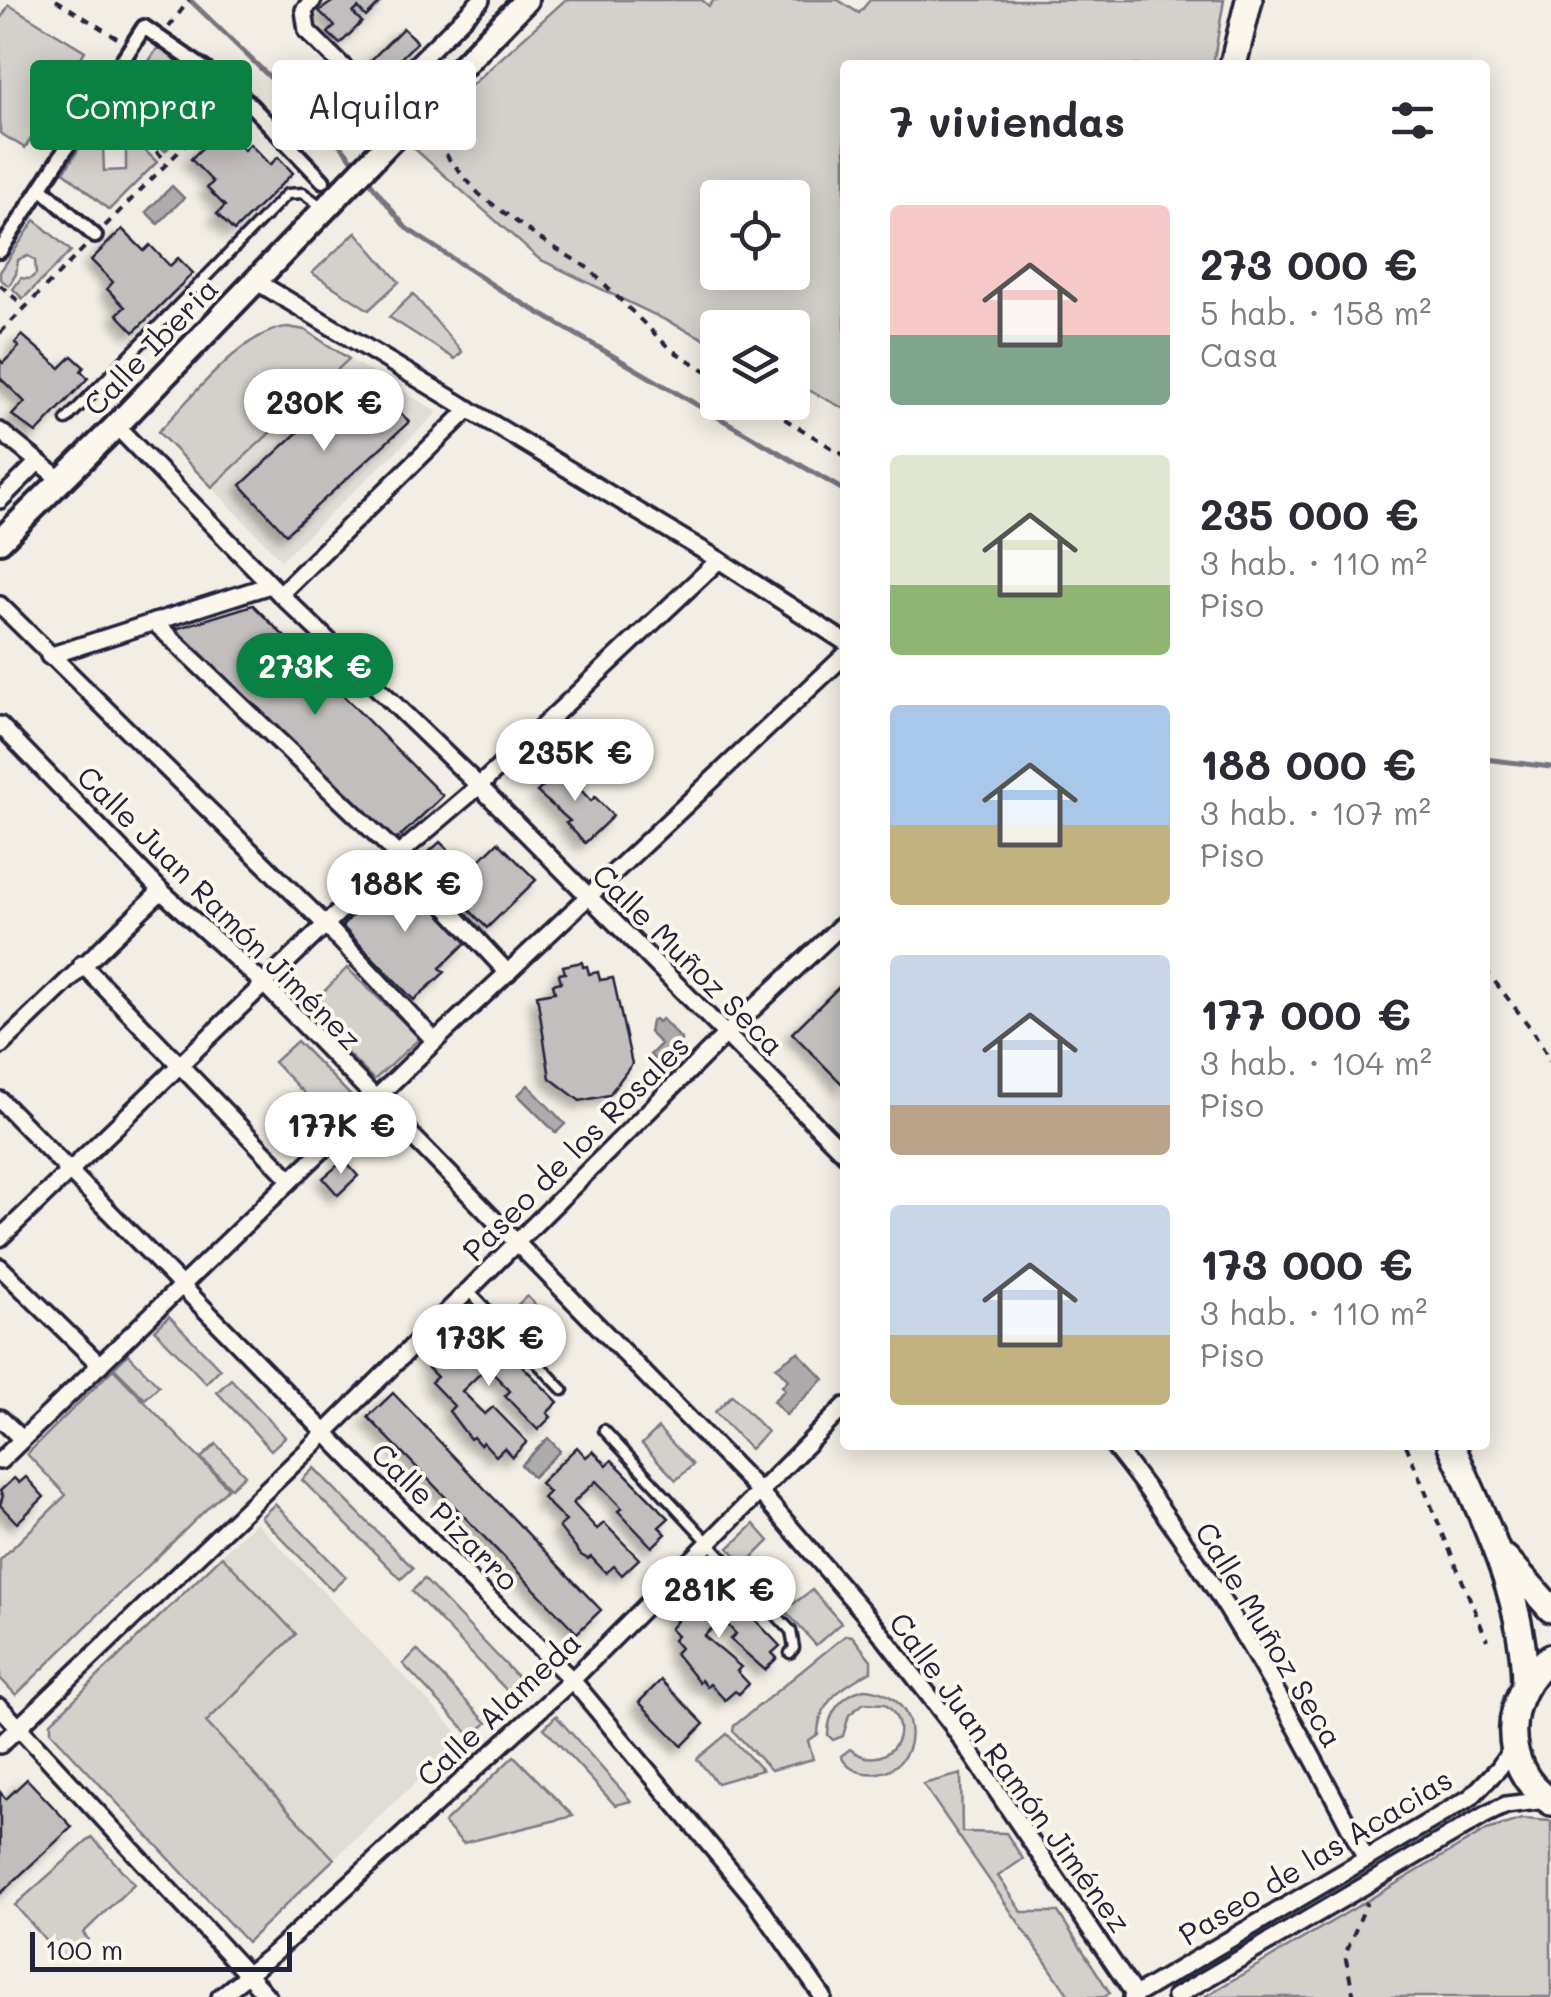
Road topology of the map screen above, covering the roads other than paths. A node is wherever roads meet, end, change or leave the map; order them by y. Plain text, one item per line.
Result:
1 (313, 0) edge
2 (480, 0) edge
3 (526, 0) edge
4 (1249, 0) edge
5 (1235, 60) edge
6 (332, 186) junction
7 (41, 188) junction
8 (324, 209) junction
9 (95, 236) road end
10 (0, 251) edge
11 (254, 280) junction
12 (469, 410) junction
13 (66, 420) dead end
14 (116, 426) junction
15 (0, 431) edge
16 (38, 462) junction
17 (61, 480) junction
18 (0, 500) edge
19 (0, 541) edge
20 (719, 560) junction
21 (275, 590) junction
22 (0, 605) edge
23 (154, 622) junction
24 (840, 639) edge
25 (50, 656) junction
26 (840, 660) edge
27 (0, 726) edge
28 (479, 786) junction
29 (398, 854) junction
30 (161, 891) junction
31 (589, 898) junction
32 (324, 924) junction
33 (840, 927) edge
34 (82, 964) junction
35 (508, 973) junction
36 (264, 984) junction
37 (726, 1035) junction
38 (435, 1040) junction
39 (0, 1046) edge
40 (181, 1065) junction
41 (374, 1099) junction
42 (0, 1100) edge
43 (840, 1149) edge
44 (71, 1172) junction
45 (290, 1179) junction
46 (0, 1238) edge
47 (516, 1244) junction
48 (0, 1267) edge
49 (181, 1284) junction
50 (470, 1292) junction
51 (100, 1365) junction
52 (564, 1390) dead end
53 (840, 1411) edge
54 (0, 1418) edge
55 (604, 1430) dead end
56 (326, 1432) junction
57 (22, 1439) junction
58 (1117, 1450) edge
59 (1453, 1450) edge
60 (0, 1460) edge
61 (759, 1492) junction
62 (710, 1541) junction
63 (1496, 1548) junction
64 (1551, 1610) edge
65 (790, 1653) dead end
66 (1551, 1656) edge
67 (572, 1680) junction
68 (1525, 1684) junction
69 (0, 1706) edge
70 (19, 1727) junction
71 (0, 1746) edge
72 (1513, 1748) junction
73 (1549, 1801) edge
74 (1366, 1859) junction
75 (247, 1974) junction
76 (1134, 1996) edge
77 (220, 1997) edge
78 (268, 1997) edge
79 (822, 1997) edge
80 (1175, 1997) edge

1 - 2 street
3 - 6 main road, Calle Iberia
4 - 5 main road
6 - 7 street
6 - 8 main road, Calle Iberia
7 - 9 street
7 - 10 street
8 - 11 main road, Calle Iberia
8 - 13 lane
11 - 12 street
11 - 14 main road, Calle Iberia
12 - 20 street
12 - 21 street
14 - 17 main road, Calle Iberia
14 - 21 street, Calle Muñoz Seca
15 - 16 street
16 - 17 street
16 - 18 street
17 - 19 main road, Calle Iberia
20 - 24 street
20 - 28 street
21 - 23 street
21 - 28 street, Calle Muñoz Seca
22 - 25 street
23 - 25 street
23 - 29 street
25 - 32 street
26 - 31 street
27 - 30 street, Calle Juan Ramón Jiménez
28 - 29 street
28 - 31 street, Calle Muñoz Seca
29 - 32 street
29 - 35 street
30 - 34 street
30 - 36 street, Calle Juan Ramón Jiménez
31 - 35 street
31 - 37 street, Calle Muñoz Seca
32 - 36 street
32 - 38 street
33 - 37 street, Paseo de los Rosales
34 - 39 street
34 - 40 street
35 - 38 street
36 - 40 street
36 - 41 street, Calle Juan Ramón Jiménez
37 - 43 street, Calle Muñoz Seca
37 - 47 street, Paseo de los Rosales
38 - 41 street
40 - 44 street
40 - 45 street
41 - 45 street
41 - 47 street, Calle Juan Ramón Jiménez
42 - 44 street, Calle Pizarro
44 - 46 street
44 - 49 street, Calle Pizarro
45 - 49 street
47 - 50 street, Paseo de los Rosales
47 - 61 street, Calle Juan Ramón Jiménez
48 - 51 street
49 - 51 street
49 - 56 street, Calle Pizarro
50 - 52 lane
50 - 56 street, Paseo de los Rosales
51 - 57 street
53 - 61 street, Calle Alameda
54 - 57 street
55 - 62 lane
56 - 67 street, Calle Pizarro
56 - 70 street, Paseo de los Rosales
57 - 60 street
58 - 74 street, Calle Muñoz Seca
59 - 63 main road
61 - 62 street, Calle Alameda
61 - 76 street, Calle Juan Ramón Jiménez
62 - 65 lane
62 - 67 street, Calle Alameda
63 - 64 main road
63 - 68 main road
66 - 68 main road
67 - 75 street, Calle Alameda
67 - 79 street, Calle Pizarro
68 - 72 main road
69 - 70 street
70 - 71 street, Paseo de los Rosales
70 - 75 street
72 - 73 main road
72 - 74 street, Paseo de las Acacias
73 - 80 street, Paseo de las Acacias
74 - 76 street, Paseo de las Acacias
75 - 77 street, Calle Alameda
75 - 78 street

